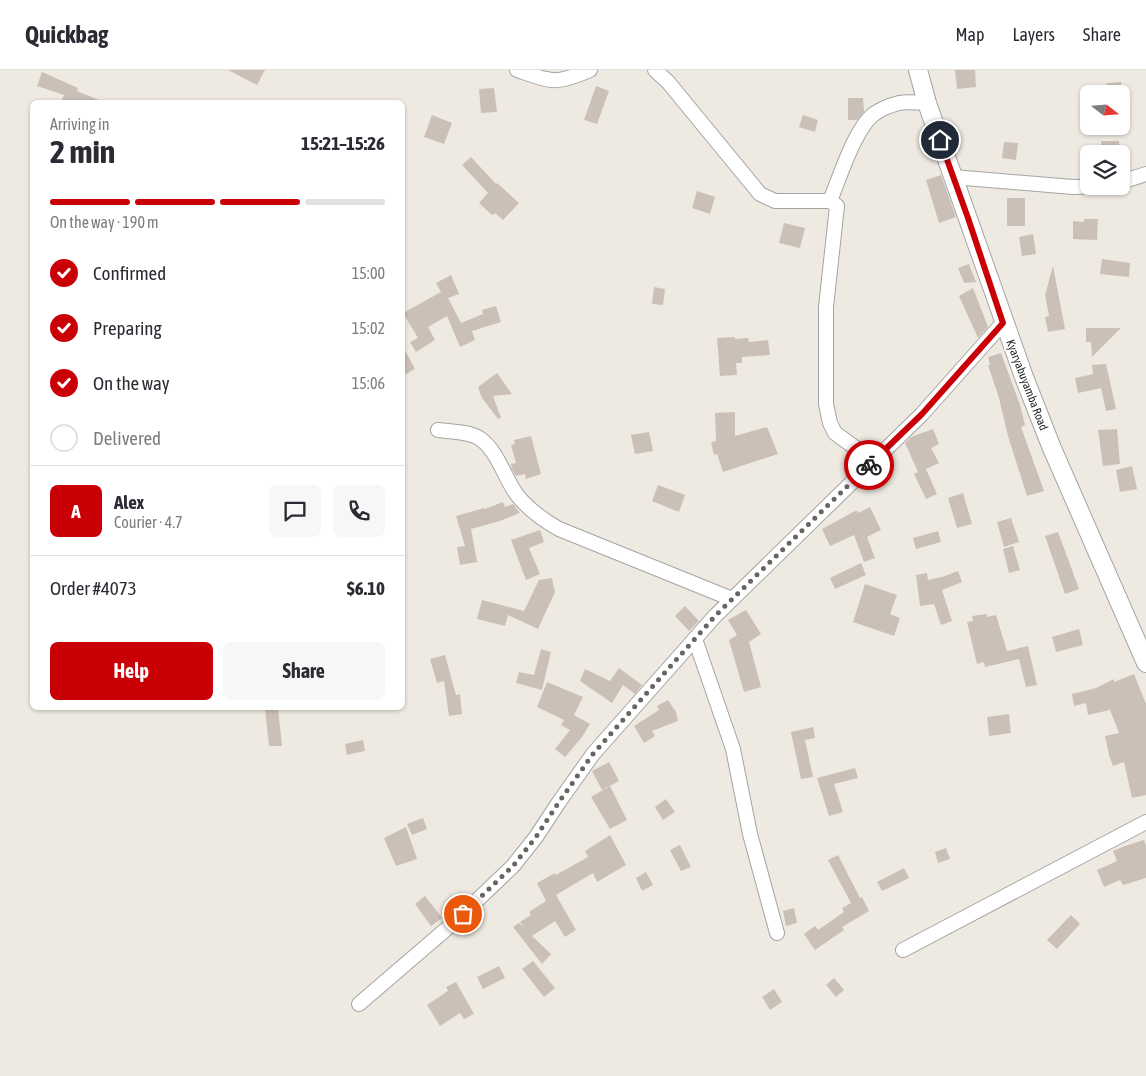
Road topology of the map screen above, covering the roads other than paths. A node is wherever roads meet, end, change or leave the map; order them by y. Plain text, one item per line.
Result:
1 (517, 70) edge
2 (590, 70) edge
3 (655, 70) edge
4 (918, 70) edge
5 (927, 102) junction
6 (1146, 174) edge
7 (954, 177) junction
8 (1130, 179) edge
9 (1080, 188) edge
10 (830, 201) junction
11 (1003, 323) junction
12 (438, 430) dead end
13 (879, 456) junction
14 (732, 599) junction
15 (695, 639) junction
16 (1146, 663) edge
17 (1146, 822) edge
18 (777, 932) dead end
19 (903, 950) dead end
20 (359, 1004) dead end

1 - 2 street
3 - 10 street
4 - 5 street, Kyaryabuyamba Road
5 - 7 street, Kyaryabuyamba Road
5 - 10 street
6 - 8 street
7 - 9 street
7 - 11 street, Kyaryabuyamba Road
10 - 13 street
11 - 13 street
11 - 16 street, Kyaryabuyamba Road
12 - 14 street
13 - 14 street
14 - 15 street
15 - 18 street
15 - 20 street
17 - 19 street

